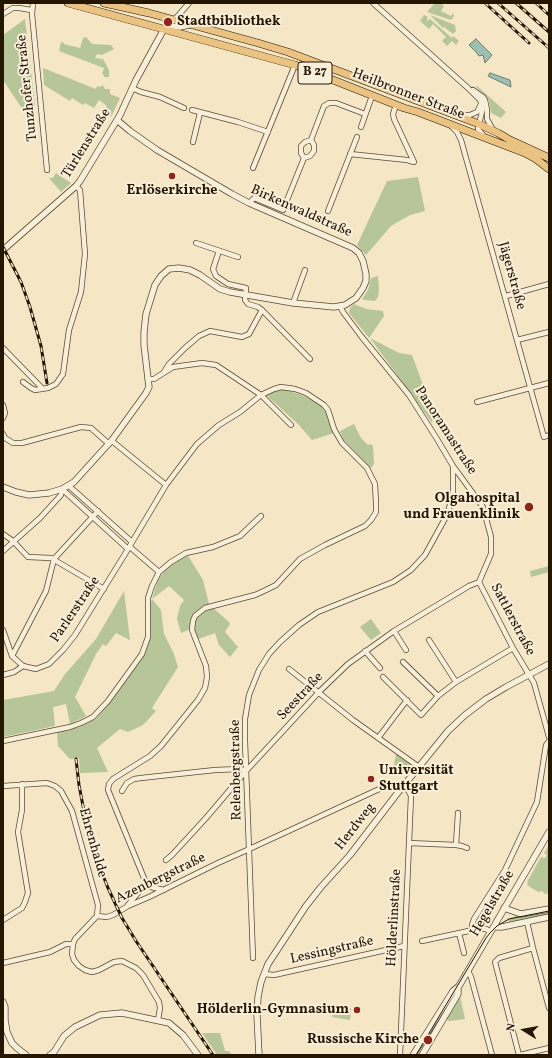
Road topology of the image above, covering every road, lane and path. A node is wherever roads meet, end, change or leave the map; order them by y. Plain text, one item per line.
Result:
1 (33, 3) edge
2 (68, 3) edge
3 (104, 3) edge
4 (189, 3) edge
5 (373, 3) edge
6 (31, 10) junction
7 (149, 13) junction
8 (3, 14) edge
9 (159, 16) junction
10 (177, 19) junction
11 (138, 22) junction
12 (189, 25) junction
13 (164, 29) junction
14 (295, 65) junction
15 (132, 88) junction
16 (468, 88) junction
17 (372, 96) junction
18 (481, 103) junction
19 (396, 105) junction
20 (184, 108) dead end
21 (192, 110) dead end
22 (200, 113) junction
23 (365, 114) junction
24 (456, 115) junction
25 (117, 120) junction
26 (449, 124) junction
27 (482, 124) junction
28 (361, 127) dead end
29 (268, 132) junction
30 (469, 132) junction
31 (357, 137) dead end
32 (486, 138) junction
33 (311, 140) junction
34 (193, 142) dead end
35 (350, 154) junction
36 (304, 158) junction
37 (549, 158) edge
38 (253, 168) dead end
39 (549, 169) edge
40 (48, 170) dead end
41 (76, 186) junction
42 (250, 203) junction
43 (328, 211) dead end
44 (196, 243) dead end
45 (3, 250) edge
46 (218, 251) junction
47 (238, 257) dead end
48 (305, 270) dead end
49 (549, 284) edge
50 (246, 294) junction
51 (506, 296) junction
52 (293, 302) junction
53 (340, 306) junction
54 (262, 310) junction
55 (549, 332) edge
56 (517, 340) junction
57 (3, 348) edge
58 (310, 359) dead end
59 (164, 372) junction
60 (149, 380) junction
61 (23, 382) dead end
62 (549, 382) edge
63 (42, 388) junction
64 (530, 388) junction
65 (261, 395) junction
66 (477, 402) dead end
67 (3, 405) edge
68 (3, 418) edge
69 (291, 425) dead end
70 (3, 434) edge
71 (547, 436) edge
72 (111, 442) junction
73 (453, 466) junction
74 (166, 485) junction
75 (3, 486) edge
76 (69, 486) junction
77 (62, 489) junction
78 (98, 511) junction
79 (262, 516) dead end
80 (93, 517) junction
81 (3, 534) edge
82 (14, 541) junction
83 (130, 546) junction
84 (3, 551) edge
85 (54, 559) junction
86 (159, 572) junction
87 (479, 582) junction
88 (104, 589) junction
89 (3, 630) edge
90 (394, 631) junction
91 (429, 640) dead end
92 (513, 648) junction
93 (406, 650) dead end
94 (365, 651) junction
95 (12, 656) junction
96 (403, 662) dead end
97 (549, 664) edge
98 (22, 666) junction
99 (380, 668) dead end
100 (289, 669) dead end
101 (3, 675) edge
102 (530, 675) junction
103 (383, 677) dead end
104 (456, 682) junction
105 (319, 692) junction
106 (438, 696) junction
107 (407, 700) junction
108 (549, 737) edge
109 (378, 738) junction
110 (3, 741) edge
111 (549, 741) edge
112 (419, 767) junction
113 (246, 771) junction
114 (22, 784) junction
115 (3, 786) edge
116 (402, 787) junction
117 (122, 791) dead end
118 (458, 813) dead end
119 (549, 832) edge
120 (409, 843) junction
121 (456, 845) junction
122 (467, 848) dead end
123 (249, 849) junction
124 (166, 860) dead end
125 (146, 883) junction
126 (164, 890) junction
127 (128, 906) junction
128 (504, 908) junction
129 (549, 909) edge
130 (97, 916) junction
131 (549, 917) edge
132 (3, 920) edge
133 (527, 922) junction
134 (473, 930) junction
135 (492, 930) junction
136 (459, 933) junction
137 (422, 941) dead end
138 (73, 944) junction
139 (404, 946) junction
140 (533, 948) junction
141 (464, 953) dead end
142 (254, 958) dead end
143 (3, 963) edge
144 (468, 971) junction
145 (264, 974) junction
146 (458, 988) junction
147 (3, 1002) edge
148 (549, 1008) edge
149 (158, 1020) junction
150 (549, 1048) edge
151 (26, 1055) edge
152 (50, 1055) edge
153 (198, 1055) edge
154 (259, 1055) edge
155 (400, 1055) edge
156 (414, 1055) edge
157 (422, 1055) edge
158 (492, 1055) edge
159 (520, 1055) edge

1 - 6 street, Tunzhofer Straße
2 - 11 main road, Heilbronner Straße / B 27
3 - 7 main road, Heilbronner Straße / B 27
4 - 10 street
5 - 16 street
6 - 8 street
6 - 40 street, Tunzhofer Straße
7 - 9 main road, Heilbronner Straße / B 27
7 - 11 main road
9 - 10 main road, Heilbronner Straße / B 27
9 - 13 street
10 - 12 main road, Heilbronner Straße / B 27
11 - 13 main road, Heilbronner Straße / B 27
12 - 13 street
12 - 24 main road, Heilbronner Straße / B 27
13 - 14 main road, Heilbronner Straße / B 27
13 - 15 street, Türlenstraße
14 - 17 main road, Heilbronner Straße / B 27
14 - 29 street
15 - 20 street
15 - 25 street, Türlenstraße
16 - 18 street
16 - 27 street
17 - 19 main road, Heilbronner Straße / B 27
17 - 23 street
18 - 24 street
18 - 27 street
19 - 26 main road, Heilbronner Straße / B 27
19 - 35 street
21 - 22 street
22 - 29 street
22 - 34 street
23 - 28 street
23 - 33 street
24 - 27 main road, Heilbronner Straße / B 27
25 - 41 street, Türlenstraße
25 - 42 street, Birkenwaldstraße
26 - 30 main road, Heilbronner Straße / B 27
26 - 51 street, Jägerstraße
27 - 30 street
27 - 32 street
27 - 37 main road, Heilbronner Straße / B 27
29 - 38 street
30 - 32 main road, Heilbronner Straße / B 27
31 - 35 street
32 - 39 main road, Heilbronner Straße / B 27
33 - 36 street
33 - 36 street
35 - 43 street
36 - 42 street
41 - 45 street, Türlenstraße
41 - 63 street
42 - 53 street, Birkenwaldstraße
44 - 46 street
46 - 47 street
46 - 50 street
48 - 52 street
49 - 51 street
50 - 52 street
50 - 54 street
50 - 60 street
51 - 56 street, Jägerstraße
52 - 53 street
53 - 73 street, Panoramastraße
54 - 58 street
54 - 59 street
55 - 56 street
56 - 64 street, Jägerstraße
57 - 63 street
59 - 60 street
59 - 65 street
60 - 72 street
61 - 63 street
62 - 64 street
64 - 66 street
64 - 71 street, Jägerstraße
65 - 69 street
65 - 74 street, Parlerstraße
65 - 125 street, Parlerstraße
67 - 68 street
70 - 72 street
72 - 74 street
72 - 76 street
73 - 87 street, Panoramastraße
73 - 113 street, Relenbergstraße
74 - 83 street, Parlerstraße
75 - 77 street
76 - 77 street
76 - 78 street
77 - 80 street
77 - 82 street
78 - 80 street
78 - 83 street
79 - 86 street
80 - 83 street
80 - 85 street
81 - 82 street
82 - 84 street
82 - 85 street
83 - 86 street
83 - 88 street, Parlerstraße
85 - 88 street
85 - 95 street
86 - 110 street
87 - 90 street, Seestraße
87 - 92 street, Sattlerstraße
88 - 98 street, Parlerstraße
89 - 95 street
90 - 93 street
90 - 94 street, Seestraße
91 - 104 street
92 - 102 street, Sattlerstraße
92 - 104 street
94 - 99 street
94 - 105 street, Seestraße
95 - 98 street
96 - 106 street
97 - 102 street, Herdweg
98 - 101 street
100 - 105 street
102 - 108 street, Sattlerstraße
102 - 112 street, Herdweg
103 - 107 street
104 - 106 street
105 - 109 street
105 - 113 street, Seestraße
106 - 107 street
107 - 109 street
109 - 112 street
111 - 134 street
112 - 116 street, Herdweg
113 - 117 street
113 - 123 street, Relenbergstraße
113 - 124 street, Seestraße
114 - 115 street, Ehrenhalde
114 - 130 street, Ehrenhalde
114 - 132 street
116 - 120 street, Hölderlinstraße
116 - 123 street, Azenbergstraße
116 - 145 street, Herdweg
118 - 121 street
119 - 128 street, Hegelstraße
120 - 121 street
120 - 139 street, Hölderlinstraße
121 - 122 street
123 - 126 street, Azenbergstraße
123 - 142 street, Relenbergstraße
125 - 126 street
125 - 127 street
126 - 127 street, Azenbergstraße
127 - 130 street, Azenbergstraße
128 - 129 street
128 - 135 street, Hegelstraße
130 - 138 street
131 - 133 street
133 - 135 street
133 - 140 street
134 - 135 street
134 - 136 street
135 - 144 street, Hegelstraße
136 - 137 street
136 - 141 street
138 - 143 street
138 - 149 street
139 - 145 street, Lessingstraße
139 - 155 street, Hölderlinstraße
140 - 148 street
140 - 159 street
144 - 146 street, Hegelstraße
144 - 158 street
145 - 154 street, Herdweg
146 - 156 street, Hegelstraße
146 - 157 street, Hegelstraße
147 - 151 street
149 - 152 street
149 - 153 street
150 - 159 street

